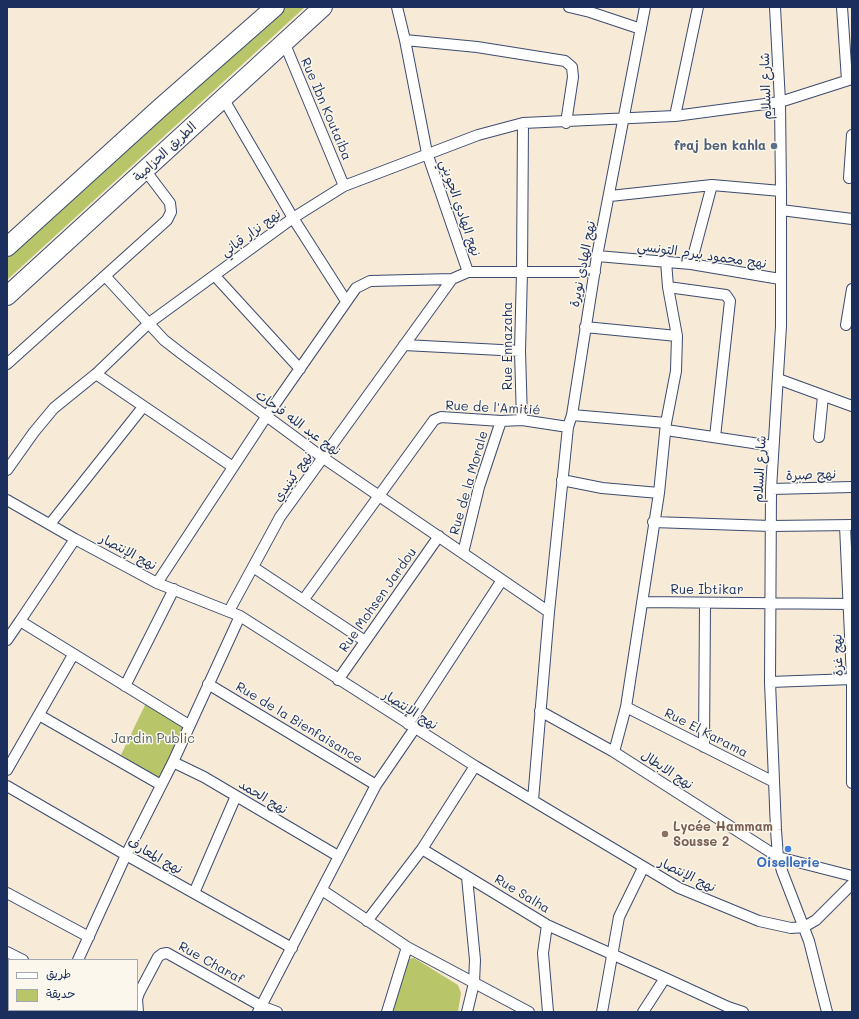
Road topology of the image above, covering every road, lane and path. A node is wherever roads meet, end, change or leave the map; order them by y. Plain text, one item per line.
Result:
1 (275, 7) edge
2 (323, 7) edge
3 (397, 7) edge
4 (569, 7) edge
5 (645, 7) edge
6 (698, 7) edge
7 (775, 7) edge
8 (842, 7) edge
9 (641, 29) junction
10 (405, 40) junction
11 (284, 42) junction
12 (849, 79) edge
13 (223, 98) junction
14 (780, 102) junction
15 (674, 116) junction
16 (623, 118) junction
17 (523, 123) junction
18 (566, 123) junction
19 (852, 135) edge
20 (427, 153) junction
21 (145, 170) junction
22 (849, 178) dead end
23 (712, 185) junction
24 (344, 186) junction
25 (781, 191) junction
26 (610, 196) junction
27 (781, 210) junction
28 (293, 218) junction
29 (852, 219) edge
30 (7, 247) edge
31 (597, 256) junction
32 (666, 261) junction
33 (691, 264) junction
34 (468, 272) junction
35 (522, 272) junction
36 (595, 272) junction
37 (215, 276) junction
38 (106, 277) junction
39 (452, 279) junction
40 (780, 279) junction
41 (668, 287) junction
42 (852, 289) edge
43 (7, 296) edge
44 (346, 301) junction
45 (149, 323) junction
46 (846, 325) dead end
47 (585, 327) junction
48 (677, 336) junction
49 (404, 345) junction
50 (520, 351) junction
51 (7, 364) edge
52 (300, 369) junction
53 (96, 374) junction
54 (778, 379) junction
55 (823, 396) junction
56 (852, 406) edge
57 (142, 407) junction
58 (572, 415) junction
59 (266, 417) junction
60 (522, 420) junction
61 (501, 421) junction
62 (666, 426) junction
63 (568, 427) junction
64 (820, 436) dead end
65 (715, 437) junction
66 (773, 446) junction
67 (322, 457) junction
68 (232, 467) junction
69 (7, 470) edge
70 (562, 480) junction
71 (852, 487) edge
72 (771, 489) junction
73 (659, 493) junction
74 (378, 495) junction
75 (7, 500) edge
76 (653, 522) junction
77 (50, 524) junction
78 (771, 526) junction
79 (848, 526) edge
80 (439, 536) junction
81 (75, 539) junction
82 (463, 553) junction
83 (253, 567) junction
84 (502, 580) junction
85 (157, 583) junction
86 (174, 589) junction
87 (304, 598) junction
88 (642, 602) junction
89 (771, 603) junction
90 (705, 604) junction
91 (850, 604) edge
92 (229, 611) junction
93 (549, 612) junction
94 (240, 616) junction
95 (20, 621) junction
96 (7, 640) edge
97 (365, 641) junction
98 (73, 655) junction
99 (852, 679) edge
100 (338, 680) junction
101 (770, 682) junction
102 (208, 684) junction
103 (124, 686) junction
104 (626, 707) junction
105 (540, 711) junction
106 (39, 715) junction
107 (189, 725) junction
108 (412, 726) junction
109 (704, 747) junction
110 (614, 752) junction
111 (174, 762) junction
112 (475, 766) junction
113 (7, 770) edge
114 (774, 782) junction
115 (852, 783) edge
116 (161, 785) junction
117 (376, 785) junction
118 (7, 786) edge
119 (236, 796) junction
120 (533, 800) junction
121 (422, 849) junction
122 (126, 855) junction
123 (338, 856) junction
124 (778, 857) junction
125 (643, 868) junction
126 (852, 876) edge
127 (467, 877) junction
128 (852, 884) edge
129 (322, 890) junction
130 (7, 893) edge
131 (194, 893) junction
132 (367, 921) junction
133 (547, 924) junction
134 (804, 927) junction
135 (89, 937) junction
136 (407, 947) junction
137 (292, 948) junction
138 (7, 952) edge
139 (612, 955) junction
140 (21, 959) edge
141 (78, 959) edge
142 (664, 978) junction
143 (474, 983) junction
144 (138, 996) edge
145 (260, 1009) edge
146 (728, 1010) edge
147 (277, 1012) edge
148 (387, 1012) edge
149 (467, 1012) edge
150 (529, 1012) edge
151 (548, 1012) edge
152 (602, 1012) edge
153 (643, 1012) edge
154 (743, 1012) edge
155 (827, 1012) edge

1 - 30 highway
2 - 11 highway, الطريق الحزامية
3 - 10 street
4 - 9 street
5 - 9 street, نهج الهادي نويرة
6 - 15 street
7 - 14 street, شارع السلام
8 - 12 street
9 - 16 street, نهج الهادي نويرة
10 - 18 street
10 - 20 street
11 - 13 highway, الطريق الحزامية
11 - 24 street, Rue Ibn Koutaiba
12 - 14 street, نهج نزار قباني
13 - 21 highway, الطريق الحزامية
13 - 28 street
14 - 15 street, نهج نزار قباني
14 - 25 street, شارع السلام
15 - 16 street, نهج نزار قباني
16 - 18 street, نهج نزار قباني
16 - 26 street, نهج الهادي نويرة
17 - 18 street, نهج نزار قباني
17 - 20 street, نهج نزار قباني
17 - 35 street, Rue Ennazaha
19 - 22 street
20 - 24 street, نهج نزار قباني
20 - 34 street, نهج الهادي الجويني
21 - 38 street
21 - 43 highway, الطريق الحزامية
23 - 25 street
23 - 26 street
23 - 33 street
24 - 28 street, نهج نزار قباني
25 - 27 street, شارع السلام
26 - 31 street, نهج الهادي نويرة
27 - 29 street
27 - 40 street, شارع السلام
28 - 37 street, نهج نزار قباني
28 - 44 street
31 - 32 street, نهج محمود بيرم التونسي
31 - 36 street, نهج الهادي نويرة
32 - 33 street, نهج محمود بيرم التونسي
32 - 41 street
33 - 40 street, نهج محمود بيرم التونسي
34 - 35 street
34 - 39 street
35 - 36 street
35 - 50 street, Rue Ennazaha
36 - 47 street, نهج الهادي نويرة
37 - 45 street, نهج نزار قباني
37 - 52 street
38 - 45 street, نهج عبد الله فرحات
38 - 51 street
39 - 44 street
39 - 49 street, نهج كينيدي
40 - 54 street, شارع السلام
41 - 48 street
41 - 65 street
42 - 46 street
44 - 52 street
45 - 53 street, نهج نزار قباني
45 - 59 street, نهج عبد الله فرحات
47 - 48 street
47 - 58 street, نهج الهادي نويرة
48 - 62 street
49 - 50 street
49 - 67 street, نهج كينيدي
50 - 60 street, Rue Ennazaha
52 - 59 street
53 - 57 street
53 - 69 street, نهج نزار قباني
54 - 55 street
54 - 66 street, شارع السلام
55 - 56 street
55 - 64 street
57 - 68 street
57 - 77 street
58 - 62 street
58 - 63 street
59 - 67 street, نهج عبد الله فرحات
59 - 68 street
60 - 61 street, Rue de l'Amitié
60 - 63 street, Rue de l'Amitié
61 - 74 street, Rue de l'Amitié
61 - 82 street, Rue de la Morale
62 - 65 street
62 - 73 street
63 - 70 street
65 - 66 street
66 - 72 street, شارع السلام
67 - 74 street, نهج عبد الله فرحات
67 - 83 street, نهج كينيدي
68 - 85 street
70 - 73 street
70 - 93 street
71 - 72 street, نهج صبرة
72 - 78 street, شارع السلام
73 - 76 street
74 - 80 street, نهج عبد الله فرحات
74 - 87 street, Rue de l'Amitié
75 - 77 street, نهج الإنتصار
76 - 78 street
76 - 88 street
77 - 81 street, نهج الإنتصار
78 - 79 street
78 - 89 street, شارع السلام
79 - 91 street, نهج غزة
80 - 82 street, نهج عبد الله فرحات
80 - 97 street, Rue Mohsen Jardou
81 - 85 street, نهج الإنتصار
81 - 95 street
82 - 84 street, نهج عبد الله فرحات
83 - 87 street
83 - 92 street, نهج كينيدي
84 - 93 street, نهج عبد الله فرحات
84 - 108 street
85 - 86 street, نهج الإنتصار
86 - 92 street, نهج الإنتصار
86 - 103 street
87 - 97 street
88 - 90 street, Rue Ibtikar
88 - 104 street
89 - 90 street, Rue Ibtikar
89 - 91 street, Rue Ibtikar
89 - 101 street, شارع السلام
90 - 109 street
91 - 99 street, نهج غزة
92 - 94 street, نهج الإنتصار
93 - 105 street
94 - 100 street, نهج الإنتصار
94 - 102 street
95 - 96 street
95 - 98 street
97 - 100 street, Rue Mohsen Jardou
98 - 103 street
98 - 106 street
99 - 101 street
99 - 115 street, نهج غزة
100 - 108 street, نهج الإنتصار
101 - 114 street, شارع السلام
102 - 107 street
102 - 117 street, Rue de la Bienfaisance
103 - 107 street
104 - 109 street, Rue El Karama
104 - 110 street
105 - 110 street, نهج الابطال
105 - 120 street
106 - 113 street
106 - 116 street
107 - 111 street
108 - 112 street, نهج الإنتصار
108 - 117 street
109 - 114 street, Rue El Karama
110 - 124 street, نهج الابطال
111 - 116 street
111 - 119 street, نهج الحمد
112 - 120 street, نهج الإنتصار
112 - 121 street
114 - 124 street, شارع السلام
116 - 122 street
117 - 123 street
118 - 122 street, نهج المعارف
119 - 123 street, نهج الحمد
119 - 131 street
120 - 125 street, نهج الإنتصار
121 - 127 street, Rue Salha
121 - 132 street
122 - 131 street, نهج المعارف
122 - 135 street
123 - 129 street
124 - 126 street, نهج الابطال
124 - 134 street, شارع السلام
125 - 134 street, نهج الإنتصار
125 - 139 street
127 - 133 street, Rue Salha
127 - 143 street
128 - 134 street
129 - 132 street
129 - 137 street
130 - 135 street
131 - 137 street, نهج المعارف
132 - 136 street
133 - 139 street, Rue Salha
133 - 151 street
134 - 155 street, شارع السلام
135 - 141 street
136 - 143 street
136 - 148 street
137 - 145 street
138 - 140 street
139 - 142 street, Rue Salha
139 - 152 street
142 - 146 street, Rue Salha
142 - 153 street
143 - 149 street
143 - 150 street
144 - 145 street, Rue Charaf
145 - 147 street
146 - 154 street, Rue Salha

